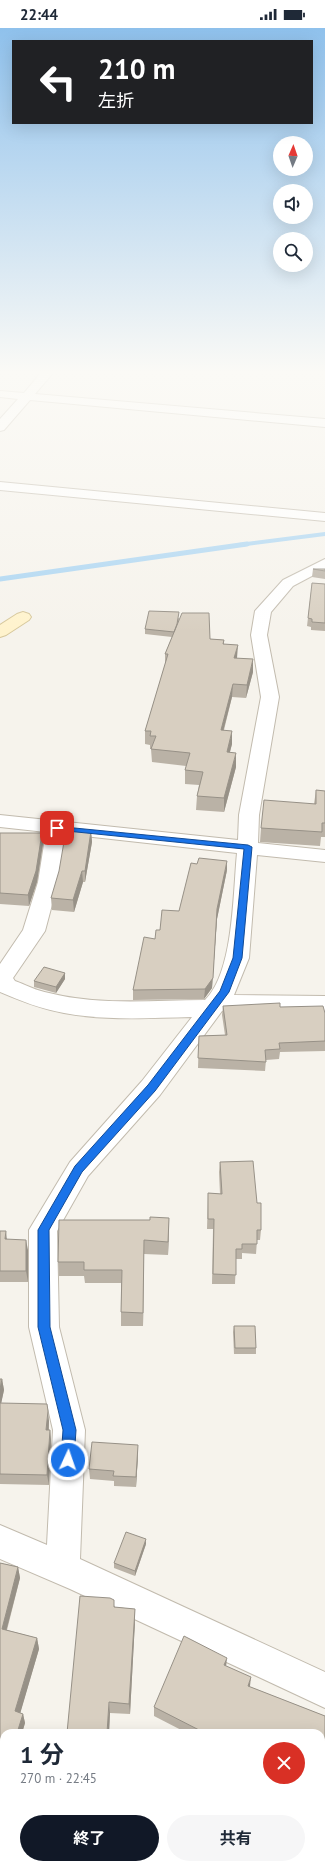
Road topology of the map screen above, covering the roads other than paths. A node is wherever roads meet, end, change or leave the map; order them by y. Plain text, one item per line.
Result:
1 (0, 486) edge
2 (325, 517) edge
3 (325, 563) edge
4 (288, 583) junction
5 (318, 585) edge
6 (23, 617) dead end
7 (0, 632) edge
8 (0, 821) edge
9 (57, 828) junction
10 (248, 847) junction
11 (325, 856) edge
12 (325, 1004) edge
13 (214, 1006) junction
14 (0, 1542) edge
15 (62, 1567) junction
16 (325, 1690) edge

1 - 2 street
3 - 4 street
4 - 5 street
4 - 10 street
6 - 7 street
8 - 9 street
9 - 10 street
9 - 13 street
10 - 11 street
10 - 13 street
12 - 13 street
13 - 15 street
14 - 15 street
15 - 16 street

